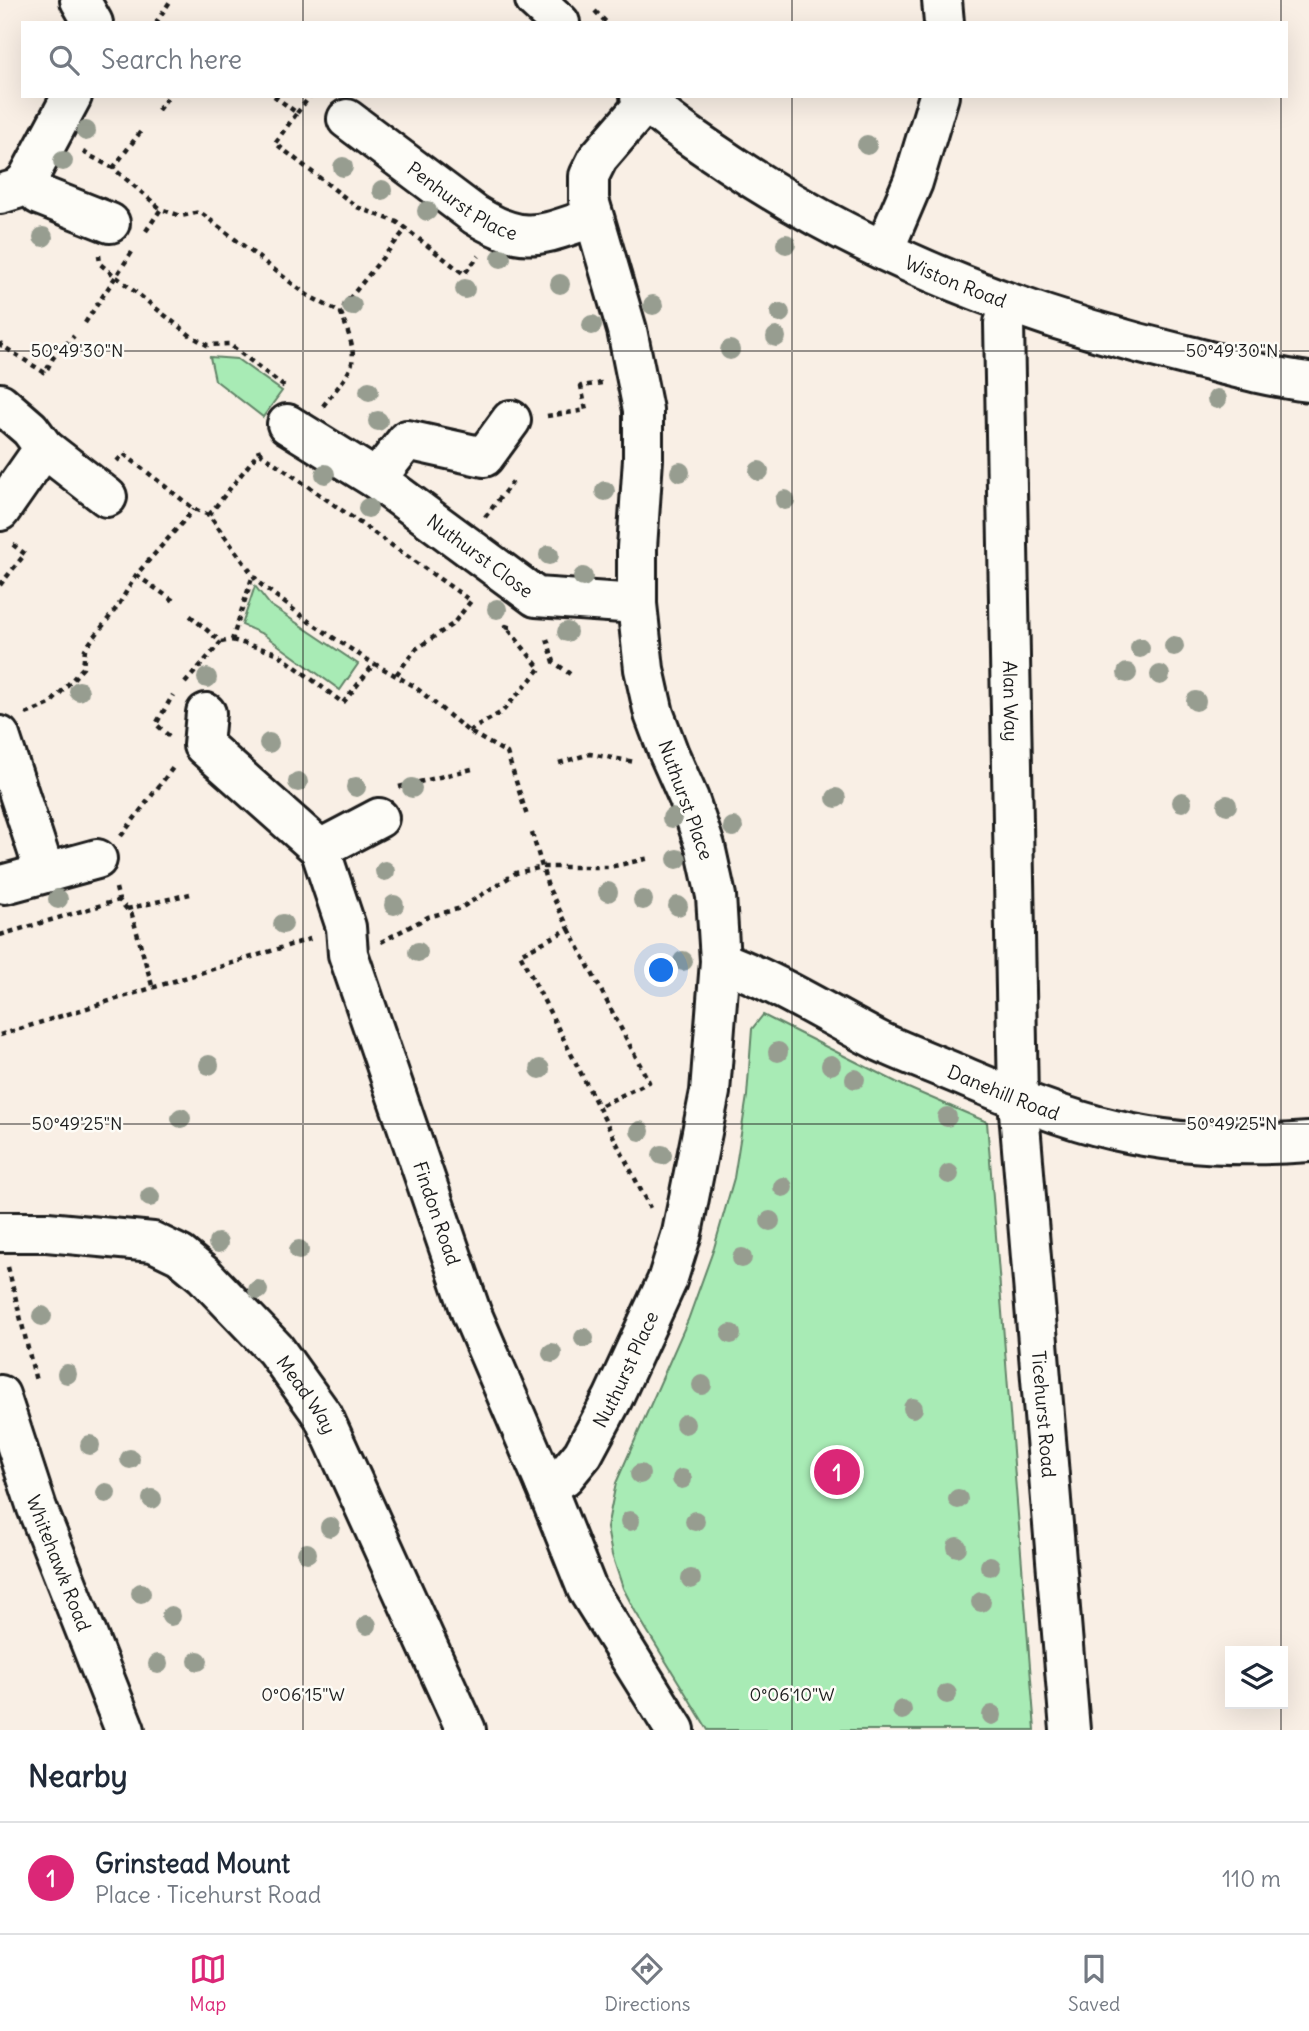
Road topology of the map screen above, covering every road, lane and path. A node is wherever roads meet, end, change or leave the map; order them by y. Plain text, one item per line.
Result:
1 (80, 0) edge
2 (171, 0) edge
3 (535, 0) edge
4 (942, 0) edge
5 (92, 21) edge
6 (157, 21) edge
7 (558, 21) edge
8 (944, 21) edge
9 (71, 98) edge
10 (167, 98) edge
11 (277, 98) edge
12 (308, 98) edge
13 (938, 98) edge
14 (643, 99) edge
15 (158, 110) dead end
16 (297, 113) junction
17 (347, 119) dead end
18 (142, 130) dead end
19 (51, 135) junction
20 (113, 168) junction
21 (13, 187) edge
22 (161, 209) junction
23 (593, 218) junction
24 (406, 229) junction
25 (123, 238) junction
26 (884, 250) junction
27 (477, 258) dead end
28 (115, 277) junction
29 (1012, 306) junction
30 (341, 313) junction
31 (85, 323) dead end
32 (74, 336) dead end
33 (0, 342) edge
34 (638, 378) junction
35 (1309, 382) edge
36 (0, 403) edge
37 (525, 419) joint
38 (284, 423) junction
39 (44, 448) junction
40 (259, 452) junction
41 (499, 468) junction
42 (376, 479) junction
43 (110, 482) joint
44 (194, 509) junction
45 (209, 515) junction
46 (4, 526) edge
47 (463, 542) junction
48 (254, 574) junction
49 (136, 575) junction
50 (0, 585) edge
51 (547, 598) junction
52 (174, 601) dead end
53 (637, 604) junction
54 (188, 614) dead end
55 (516, 629) dead end
56 (536, 636) dead end
57 (547, 639) junction
58 (232, 640) junction
59 (221, 642) junction
60 (374, 664) junction
61 (570, 674) dead end
62 (396, 676) junction
63 (35, 710) dead end
64 (206, 713) dead end
65 (468, 731) junction
66 (0, 736) edge
67 (176, 742) dead end
68 (177, 762) dead end
69 (638, 762) dead end
70 (559, 763) dead end
71 (472, 769) dead end
72 (527, 816) dead end
73 (379, 818) joint
74 (531, 833) dead end
75 (320, 849) junction
76 (109, 858) junction
77 (650, 859) dead end
78 (543, 867) junction
79 (45, 873) junction
80 (5, 884) dead end
81 (190, 894) dead end
82 (118, 900) junction
83 (127, 909) junction
84 (569, 929) junction
85 (0, 935) edge
86 (275, 950) dead end
87 (348, 954) junction
88 (720, 961) junction
89 (153, 989) junction
90 (0, 1035) edge
91 (1018, 1100) junction
92 (598, 1107) junction
93 (1309, 1142) edge
94 (682, 1233) junction
95 (3, 1245) edge
96 (38, 1391) dead end
97 (0, 1395) edge
98 (545, 1484) junction
99 (125, 1730) edge
100 (466, 1730) edge
101 (675, 1730) edge
102 (1070, 1730) edge

1 - 5 street
2 - 6 path
3 - 7 street
4 - 8 street
9 - 19 street
10 - 15 path
11 - 16 path
12 - 16 path
13 - 26 street
14 - 23 street, Nuthurst Place
14 - 26 street, Wiston Road
16 - 24 path
17 - 23 street, Penhurst Place
18 - 20 path
19 - 20 path
19 - 21 street
20 - 22 path
21 - 25 street
22 - 25 path
22 - 30 path
23 - 34 street, Nuthurst Place
24 - 27 path
24 - 30 path
25 - 28 path
25 - 28 path
26 - 29 street, Wiston Road
28 - 31 path
28 - 38 path
29 - 35 street, Wiston Road
29 - 91 street, Alan Way
30 - 38 path
32 - 33 path
34 - 37 path
34 - 53 street, Nuthurst Place
36 - 39 street
37 - 41 street
38 - 40 path
38 - 42 street, Nuthurst Close
39 - 43 street
39 - 46 street
40 - 45 path
40 - 62 path
41 - 42 street
41 - 47 path
42 - 47 street, Nuthurst Close
43 - 44 path
44 - 45 path
44 - 49 path
45 - 48 path
46 - 50 path
47 - 51 street, Nuthurst Close
48 - 58 path
48 - 60 path
49 - 52 path
49 - 63 path
51 - 53 street, Nuthurst Close
51 - 57 path
53 - 88 street, Nuthurst Place
54 - 59 path
55 - 65 path
56 - 57 path
57 - 61 path
58 - 59 path
58 - 60 path
59 - 67 path
60 - 62 path
62 - 65 path
64 - 75 street, Findon Road
65 - 72 path
66 - 79 street
68 - 76 path
69 - 70 path
71 - 73 path
73 - 75 street
74 - 78 path
75 - 87 street, Findon Road
76 - 79 street
76 - 82 path
77 - 78 path
78 - 84 path
78 - 87 path
79 - 80 street
81 - 83 path
82 - 83 path
82 - 85 path
83 - 89 path
84 - 92 path
84 - 92 path
86 - 89 path
87 - 98 street, Findon Road
88 - 91 street, Danehill Road
88 - 94 street, Nuthurst Place
89 - 90 path
91 - 93 street, Danehill Road
91 - 102 street, Ticehurst Road
92 - 94 path
94 - 98 street, Nuthurst Place
95 - 96 path
95 - 100 street, Mead Way
97 - 99 street, Whitehawk Road
98 - 101 street, Findon Road

